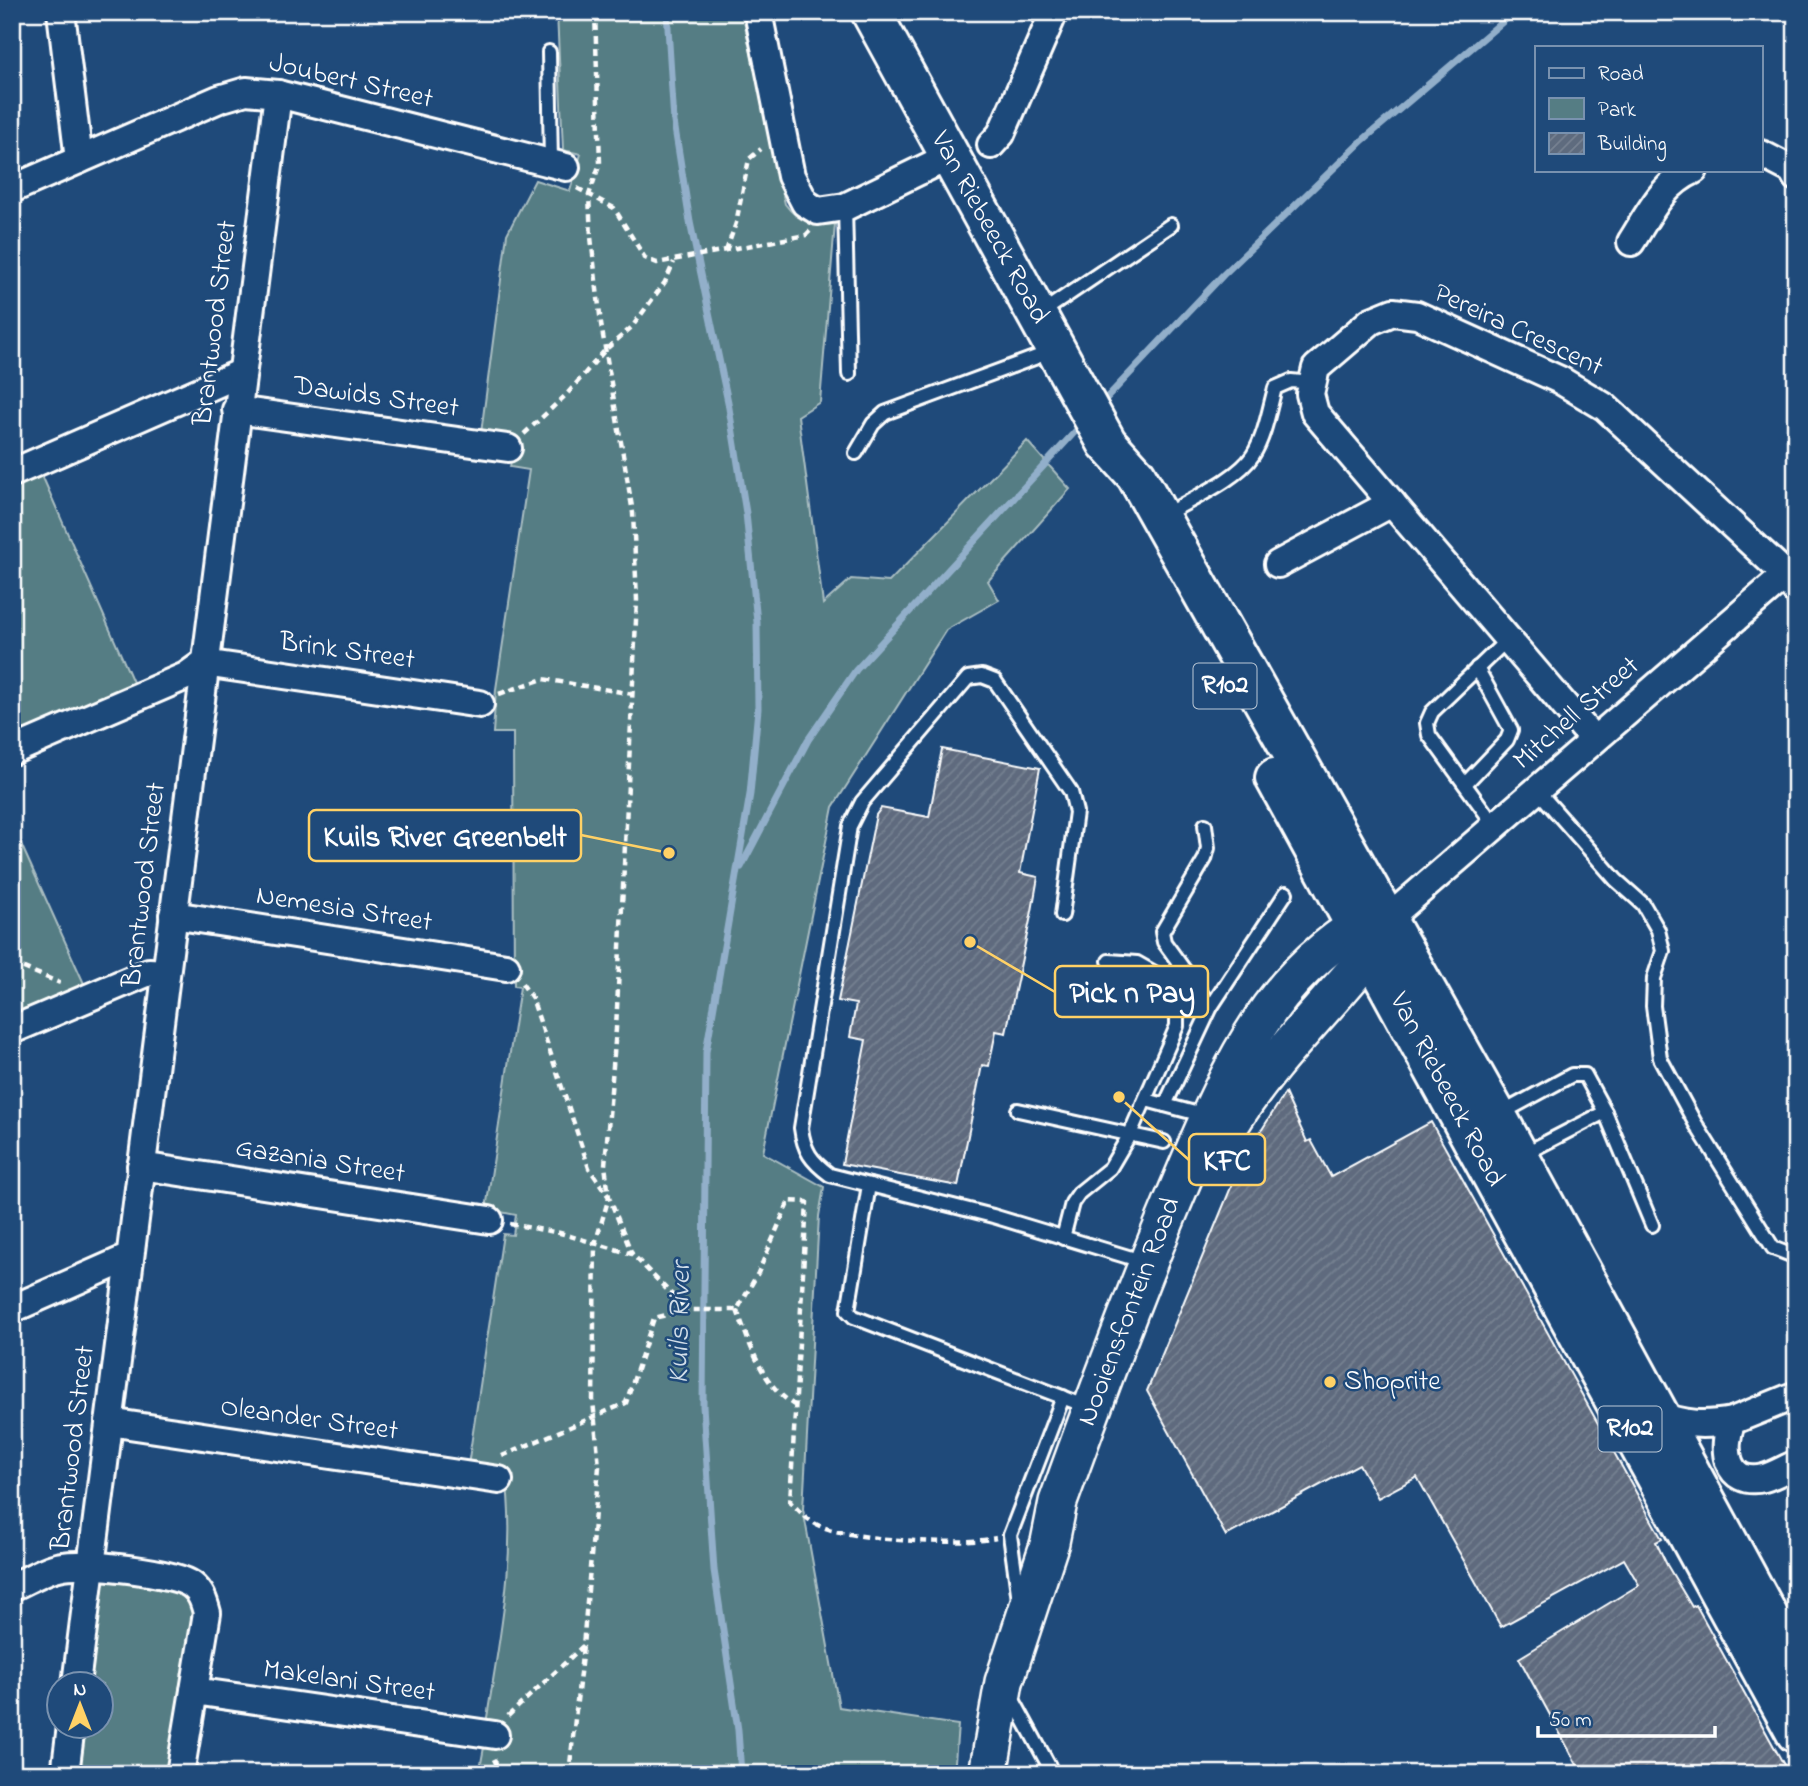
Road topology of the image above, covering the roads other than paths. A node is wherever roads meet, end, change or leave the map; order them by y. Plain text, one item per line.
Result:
1 (61, 12) edge
2 (758, 12) edge
3 (871, 12) edge
4 (1054, 12) edge
5 (549, 52) dead end
6 (278, 94) junction
7 (991, 145) dead end
8 (1762, 155) edge
9 (950, 156) junction
10 (79, 160) junction
11 (563, 172) joint
12 (1690, 172) edge
13 (1796, 177) edge
14 (12, 189) edge
15 (845, 207) junction
16 (1171, 225) dead end
17 (1631, 242) dead end
18 (1038, 316) junction
19 (1065, 365) junction
20 (241, 373) junction
21 (849, 374) dead end
22 (1313, 383) junction
23 (236, 410) junction
24 (1107, 443) junction
25 (508, 449) road end
26 (856, 453) dead end
27 (12, 473) edge
28 (1392, 503) junction
29 (1160, 518) junction
30 (1278, 564) dead end
31 (1792, 577) edge
32 (1508, 639) junction
33 (204, 663) junction
34 (1477, 668) junction
35 (480, 704) road end
36 (1594, 740) junction
37 (12, 751) edge
38 (1465, 784) junction
39 (1537, 790) junction
40 (1205, 825) dead end
41 (1495, 826) junction
42 (1286, 893) dead end
43 (173, 915) junction
44 (1062, 915) dead end
45 (1380, 925) junction
46 (1109, 961) dead end
47 (506, 967) road end
48 (166, 973) junction
49 (1211, 1007) junction
50 (12, 1030) edge
51 (1146, 1100) junction
52 (1165, 1105) junction
53 (1018, 1110) dead end
54 (1605, 1112) junction
55 (1497, 1116) junction
56 (1211, 1117) junction
57 (1130, 1134) junction
58 (1164, 1142) dead end
59 (1519, 1157) junction
60 (141, 1166) junction
61 (869, 1185) junction
62 (489, 1220) road end
63 (1652, 1226) dead end
64 (1063, 1238) junction
65 (1796, 1256) edge
66 (130, 1257) junction
67 (1156, 1266) junction
68 (12, 1309) edge
69 (1796, 1395) edge
70 (1077, 1402) junction
71 (1658, 1415) junction
72 (1732, 1421) junction
73 (109, 1422) junction
74 (1796, 1464) edge
75 (489, 1479) road end
76 (1051, 1542) junction
77 (91, 1565) junction
78 (14, 1581) edge
79 (1022, 1620) junction
80 (1796, 1667) edge
81 (78, 1670) edge
82 (1004, 1682) junction
83 (194, 1691) junction
84 (1796, 1733) edge
85 (495, 1735) road end
86 (69, 1740) edge
87 (1049, 1766) dead end
88 (65, 1774) edge
89 (180, 1774) edge
90 (988, 1774) edge

1 - 10 street
2 - 15 street
3 - 9 main road, Van Riebeeck Road / R102
4 - 7 street
5 - 11 lane
6 - 10 street, Joubert Street
6 - 11 street, Joubert Street
6 - 20 street, Brantwood Street
8 - 13 street
9 - 15 street
9 - 18 main road, Van Riebeeck Road / R102
10 - 14 street, Joubert Street
12 - 17 street
15 - 21 lane
16 - 18 lane
18 - 19 main road, Van Riebeeck Road / R102
19 - 24 main road, Van Riebeeck Road / R102
19 - 26 lane
20 - 23 street, Brantwood Street
20 - 27 street
22 - 28 street
22 - 29 lane
22 - 31 street, Pereira Crescent
23 - 25 street, Dawids Street
23 - 33 street, Brantwood Street
24 - 29 main road, Van Riebeeck Road / R102
24 - 45 main road, Van Riebeeck Road / R102
28 - 30 street
28 - 32 street
29 - 45 main road, Van Riebeeck Road / R102
31 - 36 street, Mitchell Street
32 - 34 lane
32 - 36 street
33 - 35 street, Brink Street
33 - 37 street
33 - 43 street, Brantwood Street
34 - 38 lane
34 - 38 lane
36 - 39 street, Mitchell Street
38 - 41 lane
39 - 41 street, Mitchell Street
39 - 65 lane
40 - 49 lane
41 - 45 street, Mitchell Street
42 - 49 lane
43 - 47 street, Nemesia Street
43 - 48 street, Brantwood Street
44 - 61 lane
45 - 55 main road, Van Riebeeck Road / R102
45 - 56 street, Nooiensfontein Road
45 - 67 street, Nooiensfontein Road
45 - 84 main road, Van Riebeeck Road / R102
46 - 51 lane
48 - 50 street
48 - 60 street, Brantwood Street
49 - 52 lane
51 - 52 lane
51 - 57 lane
52 - 56 lane
53 - 57 lane
54 - 55 lane
54 - 59 lane
54 - 63 lane
55 - 59 main road, Van Riebeeck Road / R102
56 - 67 street, Nooiensfontein Road
57 - 58 lane
57 - 64 lane
59 - 71 main road, Van Riebeeck Road / R102
60 - 62 street, Gazania Street
60 - 66 street, Brantwood Street
61 - 64 lane
61 - 70 lane
64 - 67 lane
66 - 68 street
66 - 73 street, Brantwood Street
67 - 70 street, Nooiensfontein Road
67 - 76 street, Nooiensfontein Road
69 - 72 street
70 - 76 street, Nooiensfontein Road
70 - 79 lane
71 - 72 street
71 - 80 main road, Van Riebeeck Road / R102
72 - 74 street
73 - 75 street, Oleander Street
73 - 77 street, Brantwood Street
76 - 79 street, Nooiensfontein Road
77 - 78 street
77 - 81 street, Brantwood Street
77 - 83 street
79 - 82 street, Nooiensfontein Road
82 - 87 lane
82 - 90 street, Nooiensfontein Road
83 - 85 street, Makelani Street
83 - 89 street
86 - 88 street

